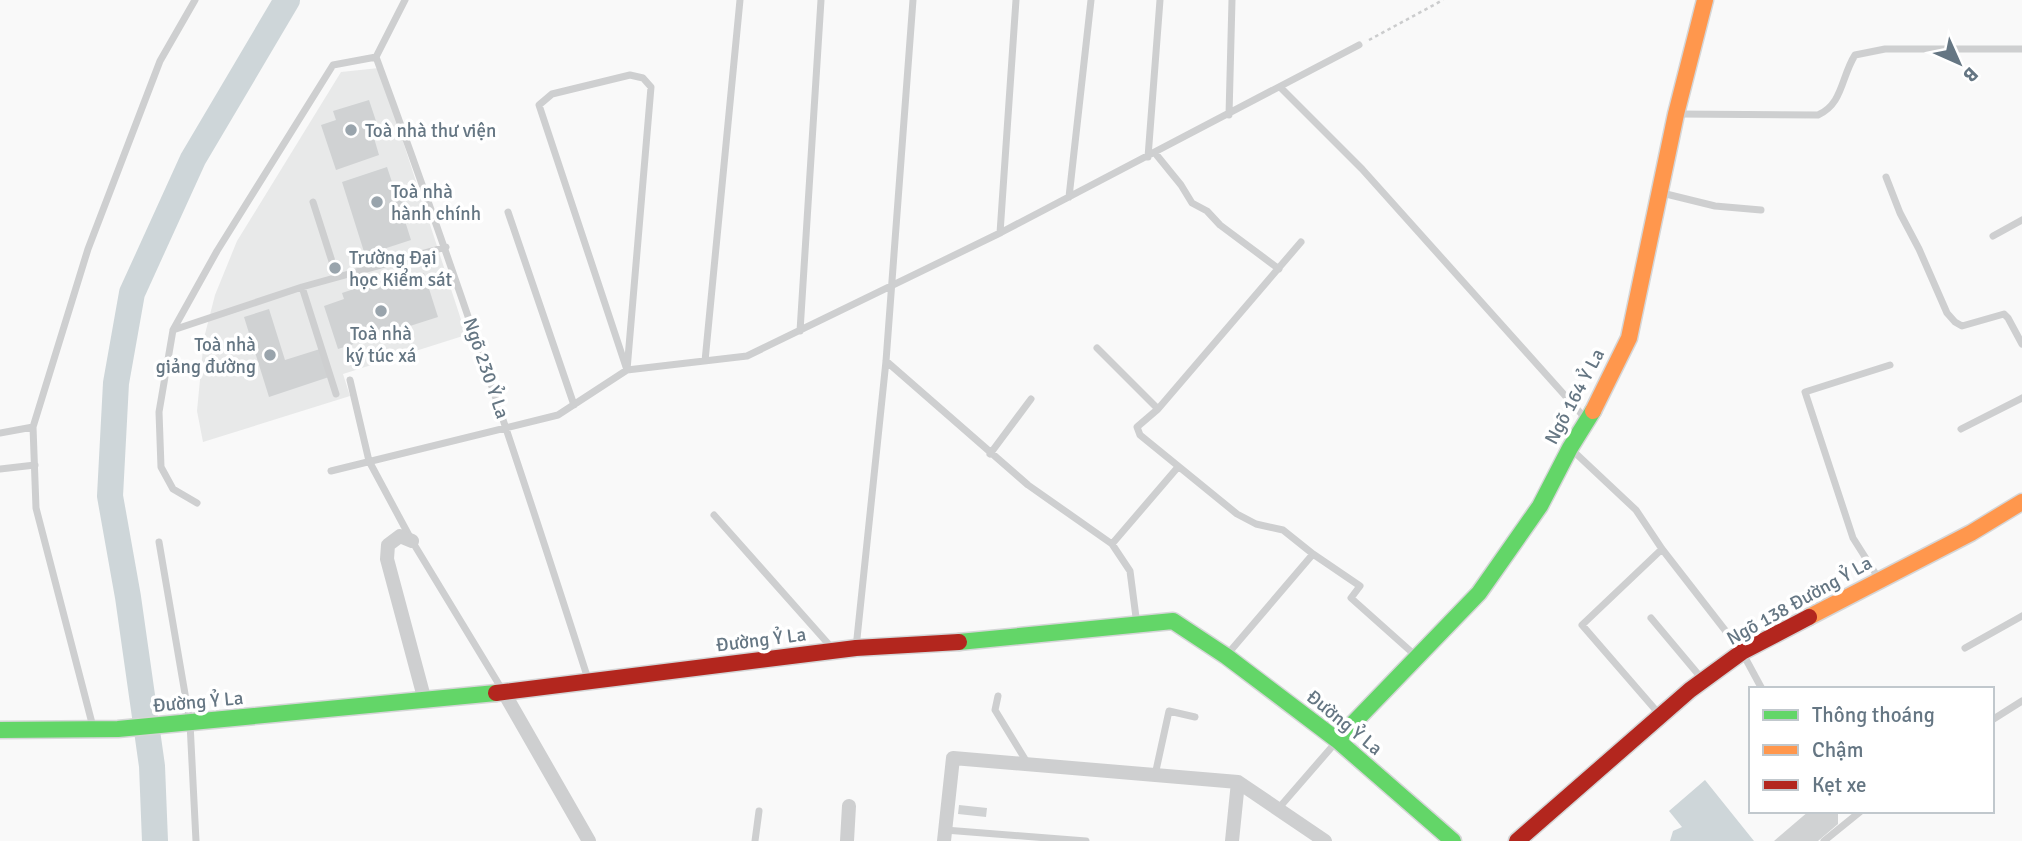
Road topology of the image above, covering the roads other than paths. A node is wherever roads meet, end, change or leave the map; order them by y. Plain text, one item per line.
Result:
1 (195, 0) edge
2 (405, 0) edge
3 (740, 0) edge
4 (821, 0) edge
5 (913, 0) edge
6 (1016, 0) edge
7 (1091, 0) edge
8 (1160, 0) edge
9 (1232, 0) edge
10 (1706, 0) edge
11 (1359, 46) road end
12 (2022, 49) edge
13 (376, 57) junction
14 (1281, 88) junction
15 (1676, 114) junction
16 (1229, 115) junction
17 (1151, 155) junction
18 (1886, 177) dead end
19 (1661, 193) junction
20 (1069, 197) junction
21 (313, 202) dead end
22 (1761, 210) dead end
23 (508, 212) dead end
24 (2022, 220) edge
25 (1000, 233) junction
26 (1993, 236) dead end
27 (1301, 242) dead end
28 (446, 247) junction
29 (1279, 269) junction
30 (337, 278) junction
31 (893, 286) junction
32 (302, 287) junction
33 (173, 330) junction
34 (800, 331) junction
35 (2022, 344) edge
36 (1097, 348) dead end
37 (705, 361) junction
38 (886, 361) junction
39 (1890, 365) dead end
40 (627, 370) junction
41 (350, 380) dead end
42 (336, 394) dead end
43 (1031, 398) dead end
44 (2022, 398) edge
45 (574, 405) junction
46 (1158, 410) junction
47 (1588, 421) junction
48 (33, 427) junction
49 (507, 427) junction
50 (1961, 429) dead end
51 (0, 433) edge
52 (1570, 448) junction
53 (990, 454) junction
54 (369, 460) junction
55 (35, 465) junction
56 (1178, 467) junction
57 (0, 469) edge
58 (331, 471) dead end
59 (197, 503) dead end
60 (2021, 506) edge
61 (714, 515) dead end
62 (412, 541) junction
63 (159, 542) dead end
64 (1112, 544) junction
65 (1662, 549) junction
66 (1313, 554) junction
67 (1880, 579) junction
68 (2022, 616) edge
69 (1651, 618) dead end
70 (1138, 625) junction
71 (856, 648) junction
72 (1965, 648) dead end
73 (835, 651) junction
74 (1742, 652) junction
75 (1226, 656) junction
76 (1417, 657) junction
77 (1704, 680) junction
78 (589, 682) junction
79 (1761, 687) edge
80 (503, 691) junction
81 (998, 696) dead end
82 (425, 701) junction
83 (2022, 701) edge
84 (1661, 716) junction
85 (1195, 717) dead end
86 (1994, 719) edge
87 (190, 723) junction
88 (93, 728) junction
89 (0, 730) edge
90 (1337, 740) junction
91 (1028, 764) junction
92 (1155, 775) junction
93 (1238, 782) junction
94 (849, 806) dead end
95 (1278, 809) junction
96 (759, 811) dead end
97 (1848, 815) edge
98 (945, 836) edge
99 (196, 841) edge
100 (589, 841) edge
101 (755, 841) edge
102 (847, 841) edge
103 (1086, 841) edge
104 (1232, 841) edge
105 (1325, 841) edge
106 (1453, 841) edge
107 (1517, 841) edge
108 (1824, 841) edge

1 - 48 lane
2 - 13 lane
3 - 37 lane
4 - 34 lane
5 - 31 lane
6 - 25 lane
7 - 20 lane
8 - 17 lane
9 - 16 lane
10 - 15 street, Ngõ 164 Ỷ La
11 - 14 lane
12 - 15 lane
13 - 28 lane, Ngõ 230 Ỷ La
13 - 33 lane
14 - 16 lane
14 - 47 lane
15 - 19 street, Ngõ 164 Ỷ La
16 - 17 lane
17 - 20 lane
17 - 29 lane
18 - 35 lane
19 - 22 lane
19 - 47 street, Ngõ 164 Ỷ La
20 - 25 lane
21 - 30 lane
23 - 45 lane
24 - 26 lane
25 - 31 lane
27 - 29 lane
28 - 30 lane
28 - 49 lane, Ngõ 230 Ỷ La
29 - 46 lane
30 - 32 lane
31 - 34 lane
31 - 38 lane
32 - 33 lane
32 - 42 lane
33 - 59 lane
34 - 37 lane
36 - 46 lane
37 - 40 lane
38 - 53 lane
38 - 71 lane
39 - 67 lane
40 - 40 lane
40 - 45 lane
41 - 54 lane
43 - 53 lane
44 - 50 lane
45 - 49 lane
46 - 56 lane
47 - 52 street, Ngõ 164 Ỷ La
48 - 51 lane
48 - 55 lane
49 - 54 lane
49 - 78 lane, Ngõ 230 Ỷ La
52 - 65 lane
52 - 76 street, Ngõ 164 Ỷ La
53 - 64 lane
54 - 58 lane
54 - 62 lane
55 - 57 lane
55 - 88 lane
56 - 64 lane
56 - 66 lane
60 - 67 street, Ngõ 138 Đường Ỷ La
61 - 73 lane
62 - 80 lane
62 - 82 street
63 - 87 lane
64 - 70 lane
65 - 74 lane
65 - 84 lane
66 - 75 lane
66 - 76 lane
67 - 74 street, Ngõ 138 Đường Ỷ La
68 - 72 lane
69 - 77 lane
70 - 71 street, Đường Ỷ La
70 - 75 street, Đường Ỷ La
71 - 73 street, Đường Ỷ La
73 - 78 street, Đường Ỷ La
74 - 77 street, Ngõ 138 Đường Ỷ La
74 - 79 lane
75 - 90 street, Đường Ỷ La
76 - 90 street, Ngõ 164 Ỷ La
77 - 84 street, Ngõ 138 Đường Ỷ La
78 - 80 street, Đường Ỷ La
80 - 82 street, Đường Ỷ La
80 - 100 street
81 - 91 lane
82 - 87 street, Đường Ỷ La
83 - 86 lane
84 - 107 street, Ngõ 138 Đường Ỷ La
85 - 92 lane
87 - 88 street, Đường Ỷ La
87 - 99 lane
88 - 89 street, Đường Ỷ La
90 - 95 lane
90 - 106 street, Đường Ỷ La
91 - 92 street
91 - 98 street
92 - 93 street
93 - 95 street
93 - 104 street
94 - 102 street
95 - 105 street
96 - 101 lane
97 - 108 lane
98 - 103 lane

